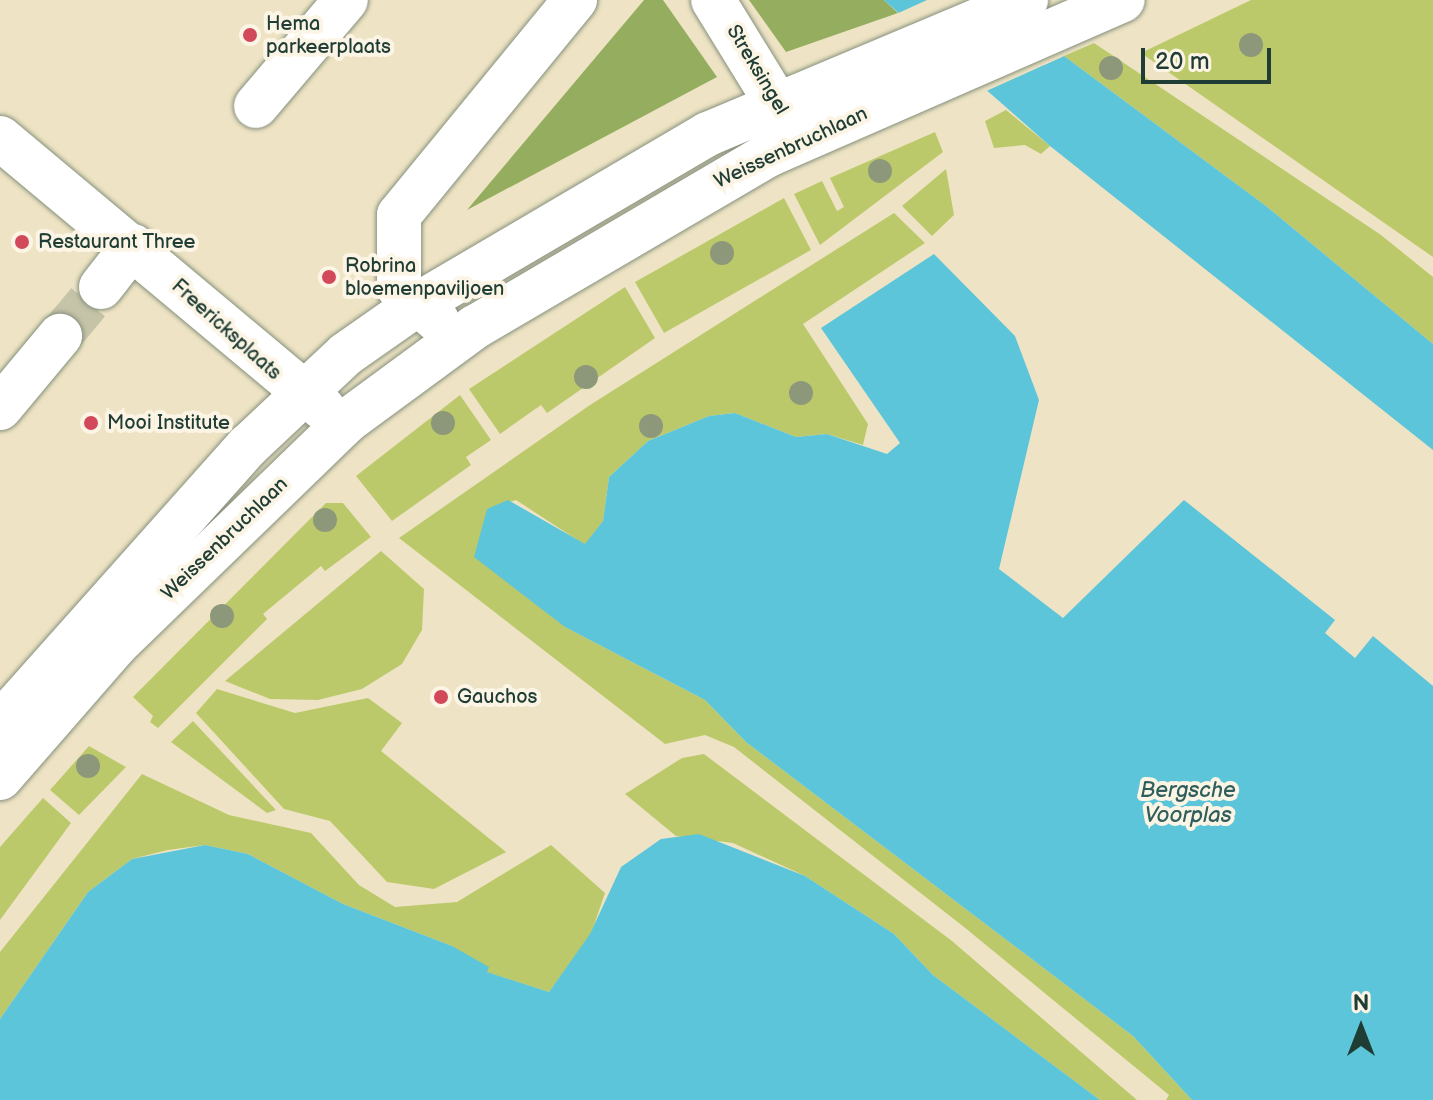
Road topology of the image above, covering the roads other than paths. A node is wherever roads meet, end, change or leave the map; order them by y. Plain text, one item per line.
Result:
1 (346, 0) edge
2 (575, 0) edge
3 (713, 0) edge
4 (1026, 0) edge
5 (1123, 0) edge
6 (928, 62) junction
7 (777, 100) junction
8 (256, 106) dead end
9 (0, 138) edge
10 (799, 142) junction
11 (133, 246) junction
12 (101, 287) tunnel mouth
13 (413, 307) junction
14 (475, 327) junction
15 (60, 336) tunnel mouth
16 (5, 390) edge
17 (299, 395) junction
18 (347, 421) junction
19 (0, 724) edge
20 (0, 778) edge

1 - 8 street
2 - 13 street
3 - 7 street, Streksingel
4 - 6 street, Weissenbruchlaan
5 - 6 street, Weissenbruchlaan
6 - 7 street, Weissenbruchlaan
6 - 10 street, Weissenbruchlaan
7 - 10 street, Streksingel
7 - 13 street, Weissenbruchlaan
9 - 11 street, Freericksplaats
10 - 14 street, Weissenbruchlaan
11 - 12 street
11 - 17 street, Freericksplaats
13 - 14 street
13 - 17 street, Weissenbruchlaan
14 - 18 street, Weissenbruchlaan
15 - 16 street
17 - 18 street, Freericksplaats
17 - 19 street, Weissenbruchlaan
18 - 20 street, Weissenbruchlaan

